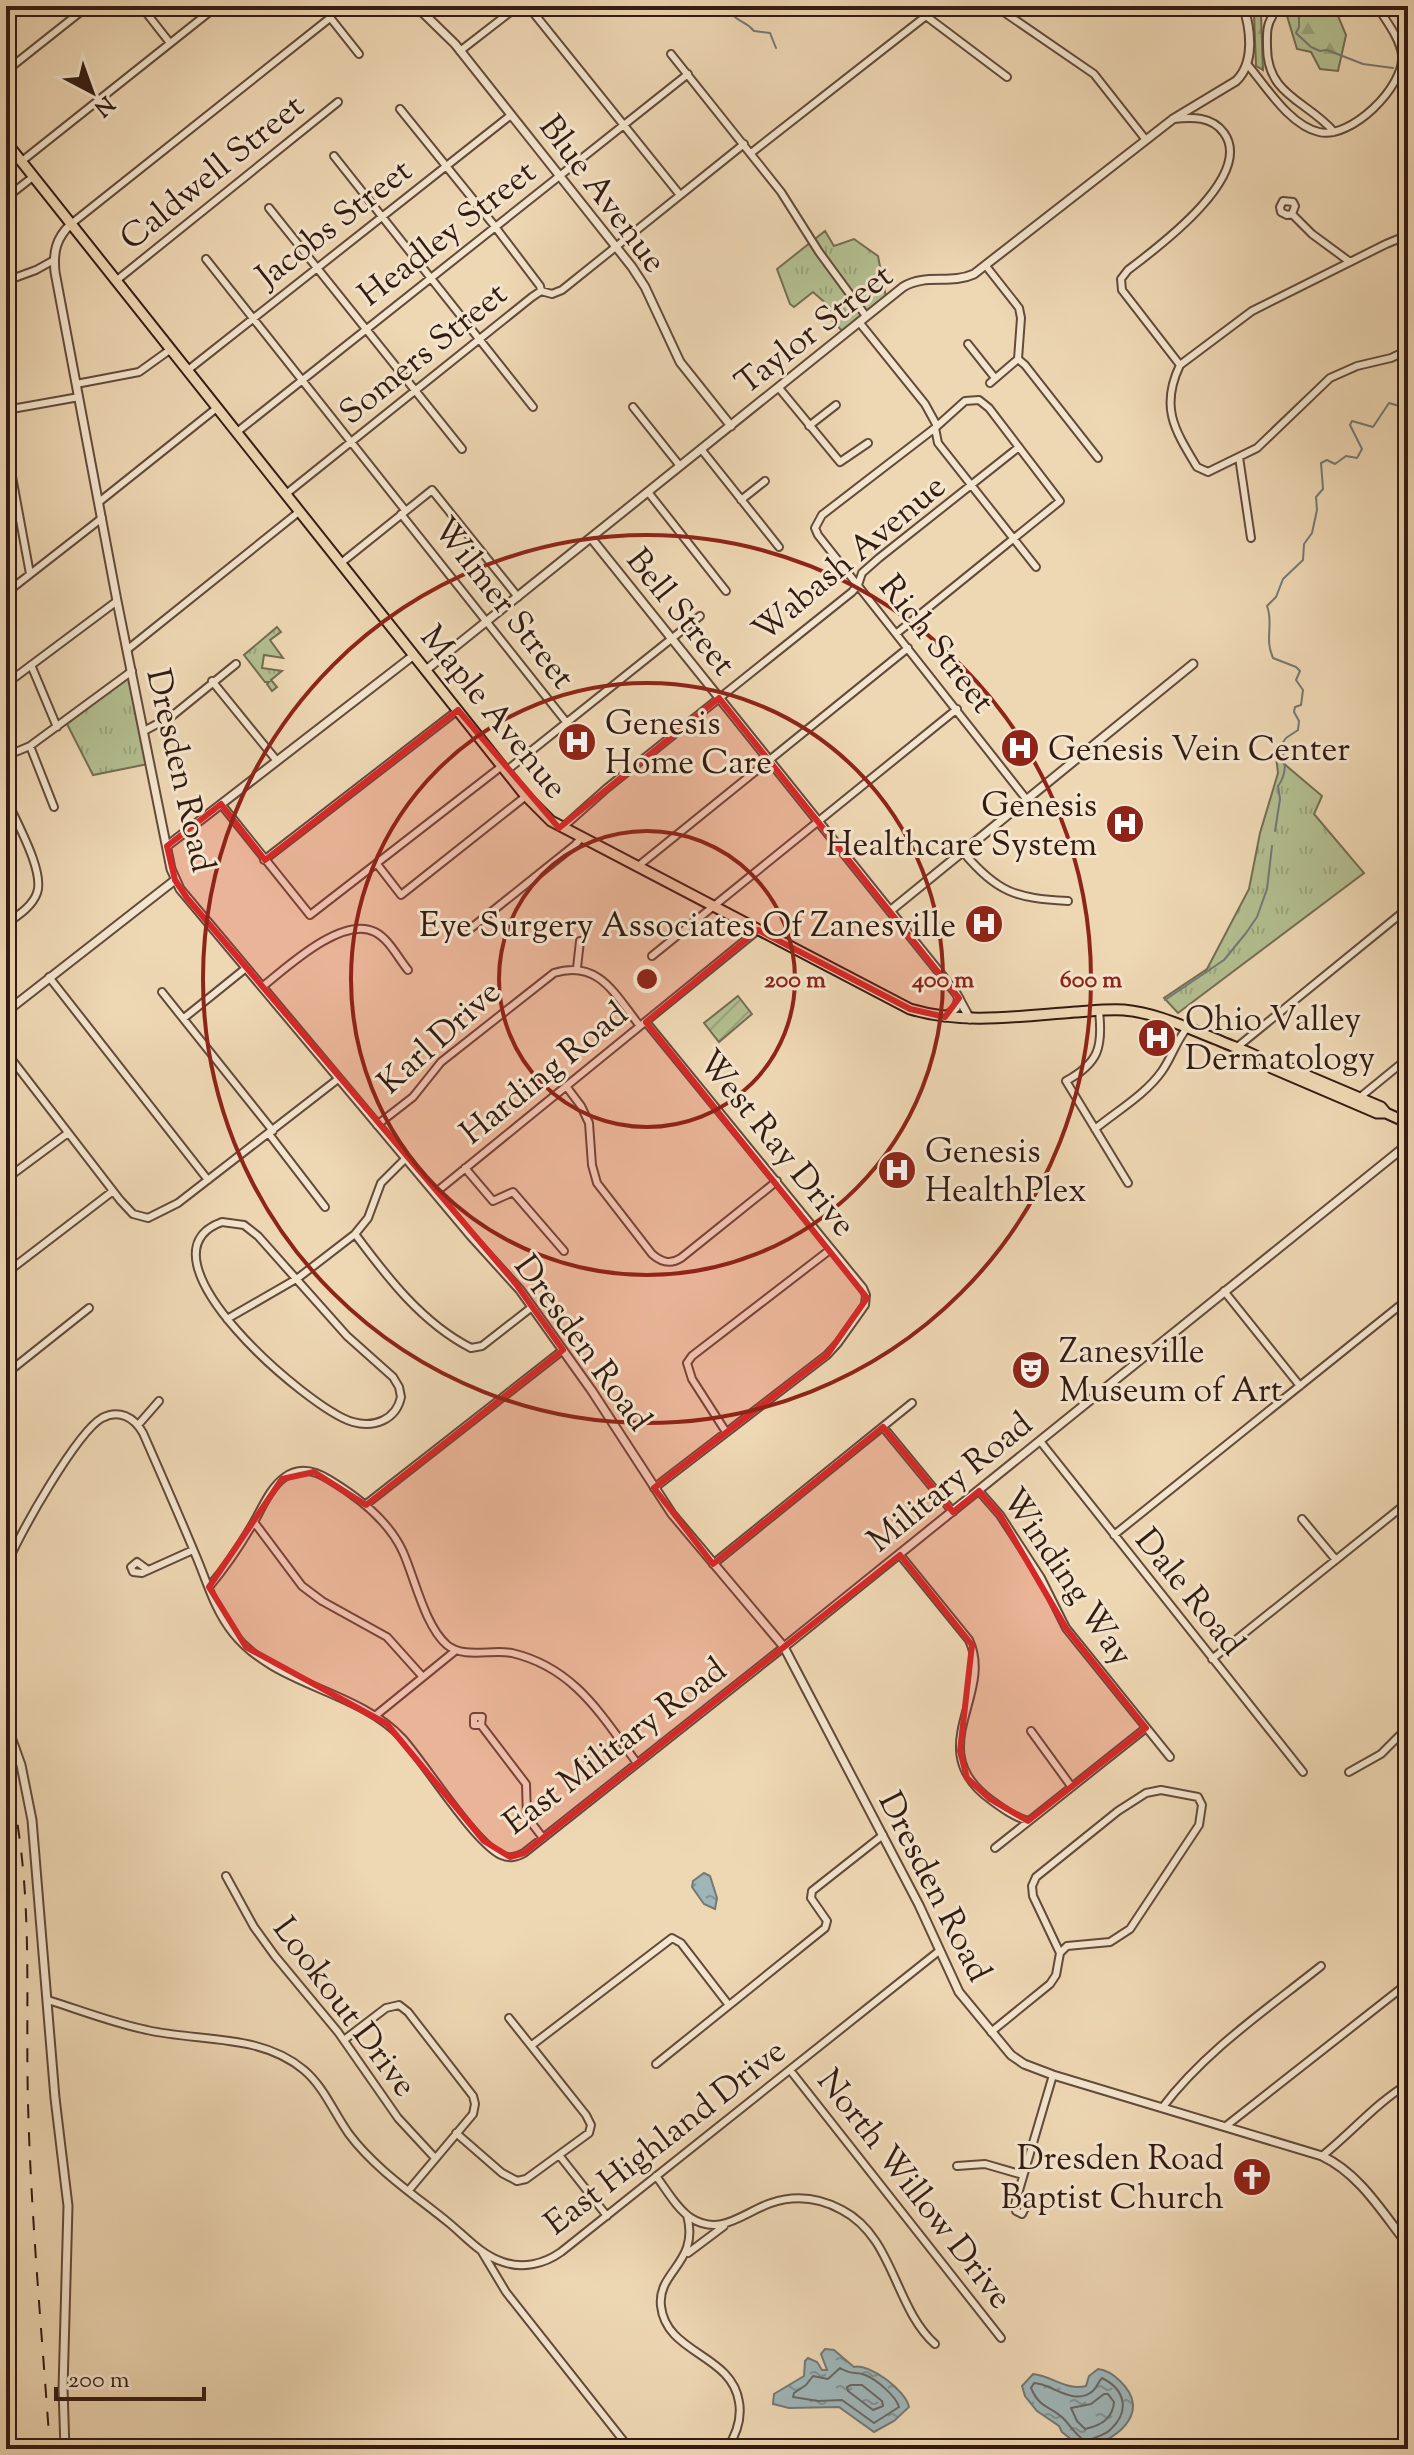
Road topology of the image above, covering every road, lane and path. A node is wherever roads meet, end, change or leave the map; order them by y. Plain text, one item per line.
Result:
1 (88, 6) edge
2 (141, 6) edge
3 (217, 6) edge
4 (321, 6) edge
5 (416, 6) edge
6 (518, 6) edge
7 (528, 6) edge
8 (920, 6) edge
9 (995, 6) edge
10 (1243, 6) edge
11 (1377, 6) edge
12 (926, 16) junction
13 (1272, 17) dead end
14 (330, 18) junction
15 (170, 43) junction
16 (460, 51) junction
17 (359, 54) dead end
18 (671, 54) dead end
19 (1247, 64) junction
20 (6, 71) edge
21 (688, 74) junction
22 (1007, 77) dead end
23 (338, 102) dead end
24 (400, 109) dead end
25 (511, 115) junction
26 (1173, 119) junction
27 (624, 125) junction
28 (1334, 132) junction
29 (1146, 140) junction
30 (6, 142) edge
31 (744, 144) junction
32 (751, 153) junction
33 (334, 156) dead end
34 (22, 161) junction
35 (447, 165) junction
36 (34, 176) junction
37 (559, 176) junction
38 (680, 195) junction
39 (6, 198) edge
40 (269, 208) dead end
41 (1292, 214) dead end
42 (382, 216) junction
43 (71, 224) junction
44 (496, 228) junction
45 (1408, 235) edge
46 (615, 246) junction
47 (206, 259) dead end
48 (54, 260) junction
49 (1350, 262) junction
50 (986, 266) junction
51 (317, 267) junction
52 (431, 278) junction
53 (117, 280) junction
54 (6, 281) edge
55 (541, 291) junction
56 (866, 316) junction
57 (253, 319) junction
58 (859, 322) junction
59 (366, 329) junction
60 (480, 339) junction
61 (968, 344) dead end
62 (171, 349) junction
63 (1408, 350) edge
64 (1018, 359) junction
65 (1180, 365) junction
66 (188, 370) junction
67 (302, 380) junction
68 (76, 384) junction
69 (779, 388) junction
70 (415, 391) junction
71 (79, 397) junction
72 (836, 405) dead end
73 (218, 407) junction
74 (533, 407) dead end
75 (633, 407) dead end
76 (6, 410) edge
77 (731, 426) junction
78 (809, 426) junction
79 (936, 426) junction
80 (237, 432) junction
81 (351, 442) junction
82 (868, 443) dead end
83 (6, 444) edge
84 (1019, 447) junction
85 (462, 449) dead end
86 (701, 449) junction
87 (1239, 457) junction
88 (1098, 458) dead end
89 (680, 466) junction
90 (765, 481) dead end
91 (972, 487) junction
92 (648, 492) junction
93 (1408, 493) edge
94 (286, 494) junction
95 (741, 500) junction
96 (99, 502) junction
97 (300, 511) junction
98 (403, 512) junction
99 (1408, 512) edge
100 (102, 518) junction
101 (591, 538) junction
102 (1251, 538) dead end
103 (1014, 540) junction
104 (779, 547) dead end
105 (341, 563) junction
106 (1036, 567) dead end
107 (30, 574) junction
108 (858, 585) junction
109 (726, 591) dead end
110 (6, 593) edge
111 (518, 597) junction
112 (117, 601) junction
113 (700, 616) dead end
114 (487, 621) junction
115 (897, 633) junction
116 (672, 639) junction
117 (908, 648) junction
118 (128, 649) junction
119 (414, 655) junction
120 (236, 664) dead end
121 (1193, 664) dead end
122 (31, 665) junction
123 (426, 670) junction
124 (132, 671) junction
125 (212, 681) junction
126 (6, 684) edge
127 (719, 698) junction
128 (957, 709) junction
129 (458, 710) junction
130 (567, 723) junction
131 (57, 727) junction
132 (144, 731) junction
133 (30, 746) junction
134 (6, 756) edge
135 (768, 760) junction
136 (277, 761) junction
137 (504, 768) junction
138 (526, 796) junction
139 (6, 798) edge
140 (1027, 800) junction
141 (221, 804) junction
142 (54, 807) dead end
143 (818, 822) junction
144 (562, 828) junction
145 (581, 838) junction
146 (167, 846) junction
147 (963, 852) junction
148 (264, 860) junction
149 (377, 864) junction
150 (637, 867) junction
151 (175, 880) junction
152 (1068, 901) dead end
153 (713, 907) junction
154 (1408, 908) edge
155 (890, 911) junction
156 (6, 924) edge
157 (470, 929) dead end
158 (758, 930) junction
159 (580, 941) dead end
160 (652, 956) dead end
161 (246, 968) junction
162 (577, 968) junction
163 (408, 970) dead end
164 (49, 977) junction
165 (262, 987) junction
166 (162, 992) dead end
167 (959, 998) junction
168 (1099, 1011) junction
169 (6, 1012) edge
170 (945, 1017) junction
171 (184, 1018) junction
172 (970, 1019) junction
173 (1175, 1023) junction
174 (643, 1024) junction
175 (1187, 1028) junction
176 (1178, 1037) junction
177 (1236, 1048) junction
178 (6, 1052) edge
179 (1408, 1058) edge
180 (1267, 1062) junction
181 (338, 1079) junction
182 (566, 1086) junction
183 (1359, 1098) junction
184 (1386, 1113) junction
185 (1408, 1123) edge
186 (377, 1125) junction
187 (1095, 1129) junction
188 (271, 1132) junction
189 (68, 1133) junction
190 (1408, 1144) edge
191 (406, 1158) junction
192 (465, 1168) junction
193 (7, 1178) edge
194 (208, 1180) junction
195 (777, 1181) junction
196 (1128, 1183) dead end
197 (113, 1191) junction
198 (435, 1193) junction
199 (325, 1207) dead end
200 (355, 1234) junction
201 (831, 1249) junction
202 (564, 1251) dead end
203 (6, 1273) edge
204 (298, 1278) junction
205 (1224, 1291) junction
206 (1408, 1299) edge
207 (532, 1307) junction
208 (89, 1308) dead end
209 (227, 1319) junction
210 (563, 1350) junction
211 (6, 1374) edge
212 (1300, 1386) junction
213 (159, 1401) dead end
214 (912, 1403) dead end
215 (138, 1425) junction
216 (883, 1427) junction
217 (726, 1432) junction
218 (1040, 1441) junction
219 (654, 1488) junction
220 (979, 1491) junction
221 (1408, 1502) edge
222 (365, 1505) junction
223 (1399, 1509) junction
224 (953, 1512) junction
225 (1302, 1519) dead end
226 (1408, 1519) edge
227 (254, 1522) junction
228 (1114, 1535) junction
229 (193, 1550) junction
230 (900, 1555) junction
231 (1336, 1560) junction
232 (713, 1564) junction
233 (6, 1567) edge
234 (148, 1570) dead end
235 (209, 1587) junction
236 (784, 1647) junction
237 (455, 1651) junction
238 (1212, 1659) junction
239 (422, 1676) junction
240 (375, 1716) junction
241 (6, 1723) edge
242 (481, 1725) dead end
243 (1408, 1727) edge
244 (1146, 1728) junction
245 (1031, 1731) dead end
246 (1170, 1757) dead end
247 (637, 1763) junction
248 (1303, 1772) dead end
249 (1349, 1772) dead end
250 (1071, 1786) junction
251 (1028, 1821) junction
252 (1408, 1825) edge
253 (883, 1835) junction
254 (543, 1838) junction
255 (1405, 1838) dead end
256 (995, 1848) dead end
257 (226, 1876) dead end
258 (939, 1951) junction
259 (1060, 1953) junction
260 (1321, 1966) dead end
261 (1408, 1983) edge
262 (48, 2000) junction
263 (728, 2004) junction
264 (509, 2018) dead end
265 (991, 2032) junction
266 (344, 2040) junction
267 (532, 2045) junction
268 (656, 2064) dead end
269 (790, 2070) junction
270 (1053, 2075) junction
271 (1408, 2084) edge
272 (1162, 2108) junction
273 (1226, 2126) junction
274 (456, 2133) junction
275 (559, 2155) junction
276 (1322, 2156) junction
277 (435, 2158) junction
278 (957, 2166) dead end
279 (1023, 2175) junction
280 (656, 2176) junction
281 (409, 2190) junction
282 (1018, 2195) dead end
283 (687, 2215) junction
284 (607, 2216) junction
285 (727, 2224) junction
286 (1408, 2245) edge
287 (479, 2250) junction
288 (684, 2257) junction
289 (1001, 2338) dead end
290 (935, 2344) dead end
291 (65, 2449) edge
292 (630, 2449) edge
293 (727, 2449) edge

1 - 20 street
2 - 15 street
3 - 15 street
4 - 14 street
5 - 16 street, Blue Avenue
6 - 16 street
7 - 27 street
8 - 12 street
9 - 29 street
10 - 19 street
11 - 28 street
12 - 22 street
12 - 32 street
13 - 28 street
14 - 17 street
14 - 43 street
15 - 34 street
16 - 25 street, Blue Avenue
18 - 21 street
19 - 26 street, Taylor Street
19 - 28 street
21 - 27 street, Headley Street
21 - 31 street
23 - 53 street, Caldwell Street
24 - 35 street
25 - 35 street, Jacobs Street
25 - 37 street, Blue Avenue
26 - 29 street, Taylor Street
26 - 65 street
27 - 37 street, Headley Street
27 - 38 street
29 - 50 street, Taylor Street
30 - 34 main road, Maple Avenue
31 - 32 street
31 - 38 street, Somers Street
32 - 56 street
33 - 42 street
34 - 36 main road, Maple Avenue
35 - 42 street, Jacobs Street
35 - 44 street
36 - 39 street
36 - 43 main road, Maple Avenue
37 - 44 street, Headley Street
37 - 46 street, Blue Avenue
38 - 46 street, Somers Street
40 - 51 street
41 - 49 street
42 - 51 street, Jacobs Street
42 - 52 street
43 - 48 street
43 - 53 main road, Maple Avenue
44 - 52 street, Headley Street
44 - 55 street
45 - 49 street
46 - 55 street, Somers Street
46 - 77 street, Blue Avenue
47 - 57 street, Wilmer Street
48 - 54 street
48 - 68 street, Dresden Road
49 - 65 street
50 - 56 street, Taylor Street
50 - 64 street
51 - 57 street, Jacobs Street
51 - 59 street
52 - 59 street, Headley Street
52 - 60 street
53 - 62 main road, Maple Avenue
55 - 60 street, Somers Street
56 - 58 street, Taylor Street
57 - 66 street, Jacobs Street
57 - 67 street, Wilmer Street
58 - 69 street, Taylor Street
58 - 79 street
59 - 67 street, Headley Street
59 - 70 street
60 - 70 street, Somers Street
60 - 74 street
61 - 64 street
62 - 66 main road, Maple Avenue
62 - 68 street
63 - 87 street
64 - 88 street
65 - 87 street
66 - 73 main road, Maple Avenue
67 - 80 street, Headley Street
67 - 81 street, Wilmer Street
68 - 71 street, Dresden Road
69 - 77 street, Taylor Street
69 - 78 street
70 - 81 street, Somers Street
70 - 85 street
71 - 76 street
71 - 96 street, Dresden Road
72 - 78 street
73 - 80 main road, Maple Avenue
73 - 96 street
75 - 89 street
77 - 86 street, Taylor Street
78 - 82 street
79 - 84 street
79 - 91 street
79 - 108 street, Rich Street
80 - 94 main road, Maple Avenue
81 - 94 street, Somers Street
81 - 98 street, Wilmer Street
83 - 107 street
84 - 91 street, Wabash Avenue
84 - 103 street
86 - 89 street, Taylor Street
86 - 95 street
87 - 102 street
89 - 92 street, Taylor Street
90 - 95 street
91 - 103 street
91 - 108 street, Wabash Avenue
92 - 101 street, Taylor Street
92 - 109 street
93 - 99 street
94 - 97 main road, Maple Avenue
95 - 104 street
96 - 100 street, Dresden Road
97 - 105 main road, Maple Avenue
97 - 118 street
98 - 105 street
98 - 111 street
98 - 114 street, Wilmer Street
100 - 107 street
100 - 112 street, Dresden Road
101 - 111 street, Taylor Street
101 - 116 street, Bell Street
103 - 106 street
103 - 115 street
105 - 119 main road, Maple Avenue
107 - 110 street
108 - 115 street, Rich Street
108 - 127 street, Wabash Avenue
111 - 114 street, Taylor Street
112 - 118 street, Dresden Road
112 - 122 street
113 - 116 street
114 - 123 street, Taylor Street
114 - 130 street, Wilmer Street
115 - 117 street, Rich Street
116 - 127 street, Bell Street
116 - 130 street
117 - 128 street, Rich Street
117 - 135 street
118 - 124 street, Dresden Road
119 - 123 main road, Maple Avenue
119 - 136 street
120 - 125 street
121 - 140 street
122 - 126 street
122 - 131 street
123 - 129 main road, Maple Avenue
124 - 131 street
124 - 132 street, Dresden Road
125 - 132 street
125 - 136 street
127 - 135 street, Bell Street
127 - 144 street, Wabash Avenue
128 - 140 street, Rich Street
128 - 143 street
129 - 137 main road, Maple Avenue
129 - 148 street
130 - 137 street
131 - 133 street
132 - 146 street, Dresden Road
133 - 134 street
133 - 142 street
135 - 143 street, Bell Street
135 - 150 street
136 - 141 street
137 - 138 main road, Maple Avenue
137 - 149 street
138 - 144 main road, Maple Avenue
138 - 149 street
139 - 156 street
140 - 147 street
141 - 146 street
141 - 148 street
143 - 153 street
143 - 155 street, Bell Street
144 - 145 main road, Maple Avenue
145 - 150 main road, Maple Avenue
145 - 157 street
146 - 151 street, Dresden Road
147 - 152 street
147 - 155 street
148 - 149 street
150 - 153 main road, Maple Avenue
151 - 161 street, Dresden Road
151 - 164 street
153 - 158 main road, Maple Avenue
153 - 160 street
154 - 177 street
155 - 167 street, Bell Street
158 - 170 main road, Maple Avenue
158 - 174 street, Harding Road
159 - 162 street
161 - 165 street, Dresden Road
161 - 171 street
162 - 174 street
162 - 186 street, Karl Drive
163 - 165 street
164 - 169 street
164 - 194 street
165 - 181 street, Dresden Road
166 - 171 street
167 - 170 street
167 - 172 street, Bell Street
168 - 172 main road, Maple Avenue
168 - 173 main road, Maple Avenue
168 - 187 street
170 - 172 main road, Maple Avenue
171 - 188 street
173 - 175 main road, Maple Avenue
173 - 176 street
174 - 182 street, Harding Road
174 - 195 street, West Ray Drive
175 - 176 street
175 - 177 main road, Maple Avenue
176 - 187 street
177 - 180 main road, Maple Avenue
178 - 189 street
179 - 183 street
180 - 183 main road, Maple Avenue
180 - 184 main road, Maple Avenue
181 - 186 street, Dresden Road
181 - 188 street
182 - 192 street, Harding Road
182 - 195 street
183 - 184 main road, Maple Avenue
184 - 185 main road, Maple Avenue
186 - 191 street, Dresden Road
187 - 196 street
188 - 194 street
188 - 199 street
189 - 193 street
189 - 197 street
190 - 205 street, Military Road
191 - 198 street, Dresden Road
191 - 200 street
192 - 198 street, Harding Road
192 - 202 street
194 - 197 street
195 - 201 street, West Ray Drive
197 - 203 street
198 - 207 street, Dresden Road
200 - 204 street
200 - 207 street
201 - 217 street, West Ray Drive
201 - 217 street
204 - 209 street
204 - 209 street
204 - 209 street
205 - 212 street
205 - 218 street, Military Road
206 - 212 street
207 - 210 street, Dresden Road
208 - 211 street
210 - 219 street, Dresden Road
210 - 222 street
212 - 228 street
213 - 215 street
214 - 216 street
215 - 229 street, East Military Road
215 - 233 street
216 - 224 street
216 - 232 street
217 - 219 street
218 - 220 street, Military Road
218 - 228 street, Dale Road
219 - 232 street, Dresden Road
220 - 224 street, Military Road
220 - 244 street, Winding Way
221 - 223 street
222 - 227 street
222 - 237 street
223 - 226 street
223 - 231 street
224 - 230 street, Military Road
225 - 231 street
227 - 235 street
227 - 239 street
228 - 238 street, Dale Road
229 - 234 street
229 - 235 street, East Military Road
230 - 236 street, Military Road
230 - 251 street
231 - 238 street
232 - 236 street, Dresden Road
235 - 240 street, East Military Road
236 - 247 street, East Military Road
236 - 253 street, Dresden Road
237 - 239 street
237 - 247 street
238 - 248 street, Dale Road
239 - 240 street
240 - 254 street, East Military Road
241 - 262 street
242 - 254 street
243 - 249 street
244 - 246 street, Winding Way
244 - 250 street
245 - 250 street
247 - 254 street, East Military Road
250 - 251 street
251 - 256 street
252 - 255 street
253 - 258 street, Dresden Road
253 - 263 street
257 - 266 street, Lookout Drive
258 - 265 street, Dresden Road
258 - 269 street, East Highland Drive
259 - 259 street
259 - 265 street
260 - 272 street
261 - 273 street
262 - 281 street, East Highland Drive
262 - 291 street
263 - 267 street
263 - 268 street
264 - 267 street
265 - 270 street, Dresden Road
266 - 274 street
266 - 277 street, Lookout Drive
267 - 275 street
269 - 280 street, East Highland Drive
269 - 289 street, North Willow Drive
270 - 272 street, Dresden Road
270 - 279 street
271 - 276 street
272 - 273 street, Dresden Road
273 - 276 street, Dresden Road
274 - 275 street
274 - 277 street
275 - 284 street
276 - 286 street, Dresden Road
277 - 281 street
278 - 279 street
279 - 282 street
280 - 283 street
280 - 284 street, East Highland Drive
281 - 287 street, East Highland Drive
283 - 285 street
283 - 288 street
284 - 287 street, East Highland Drive
285 - 288 street
285 - 290 street
287 - 292 street
288 - 293 street

